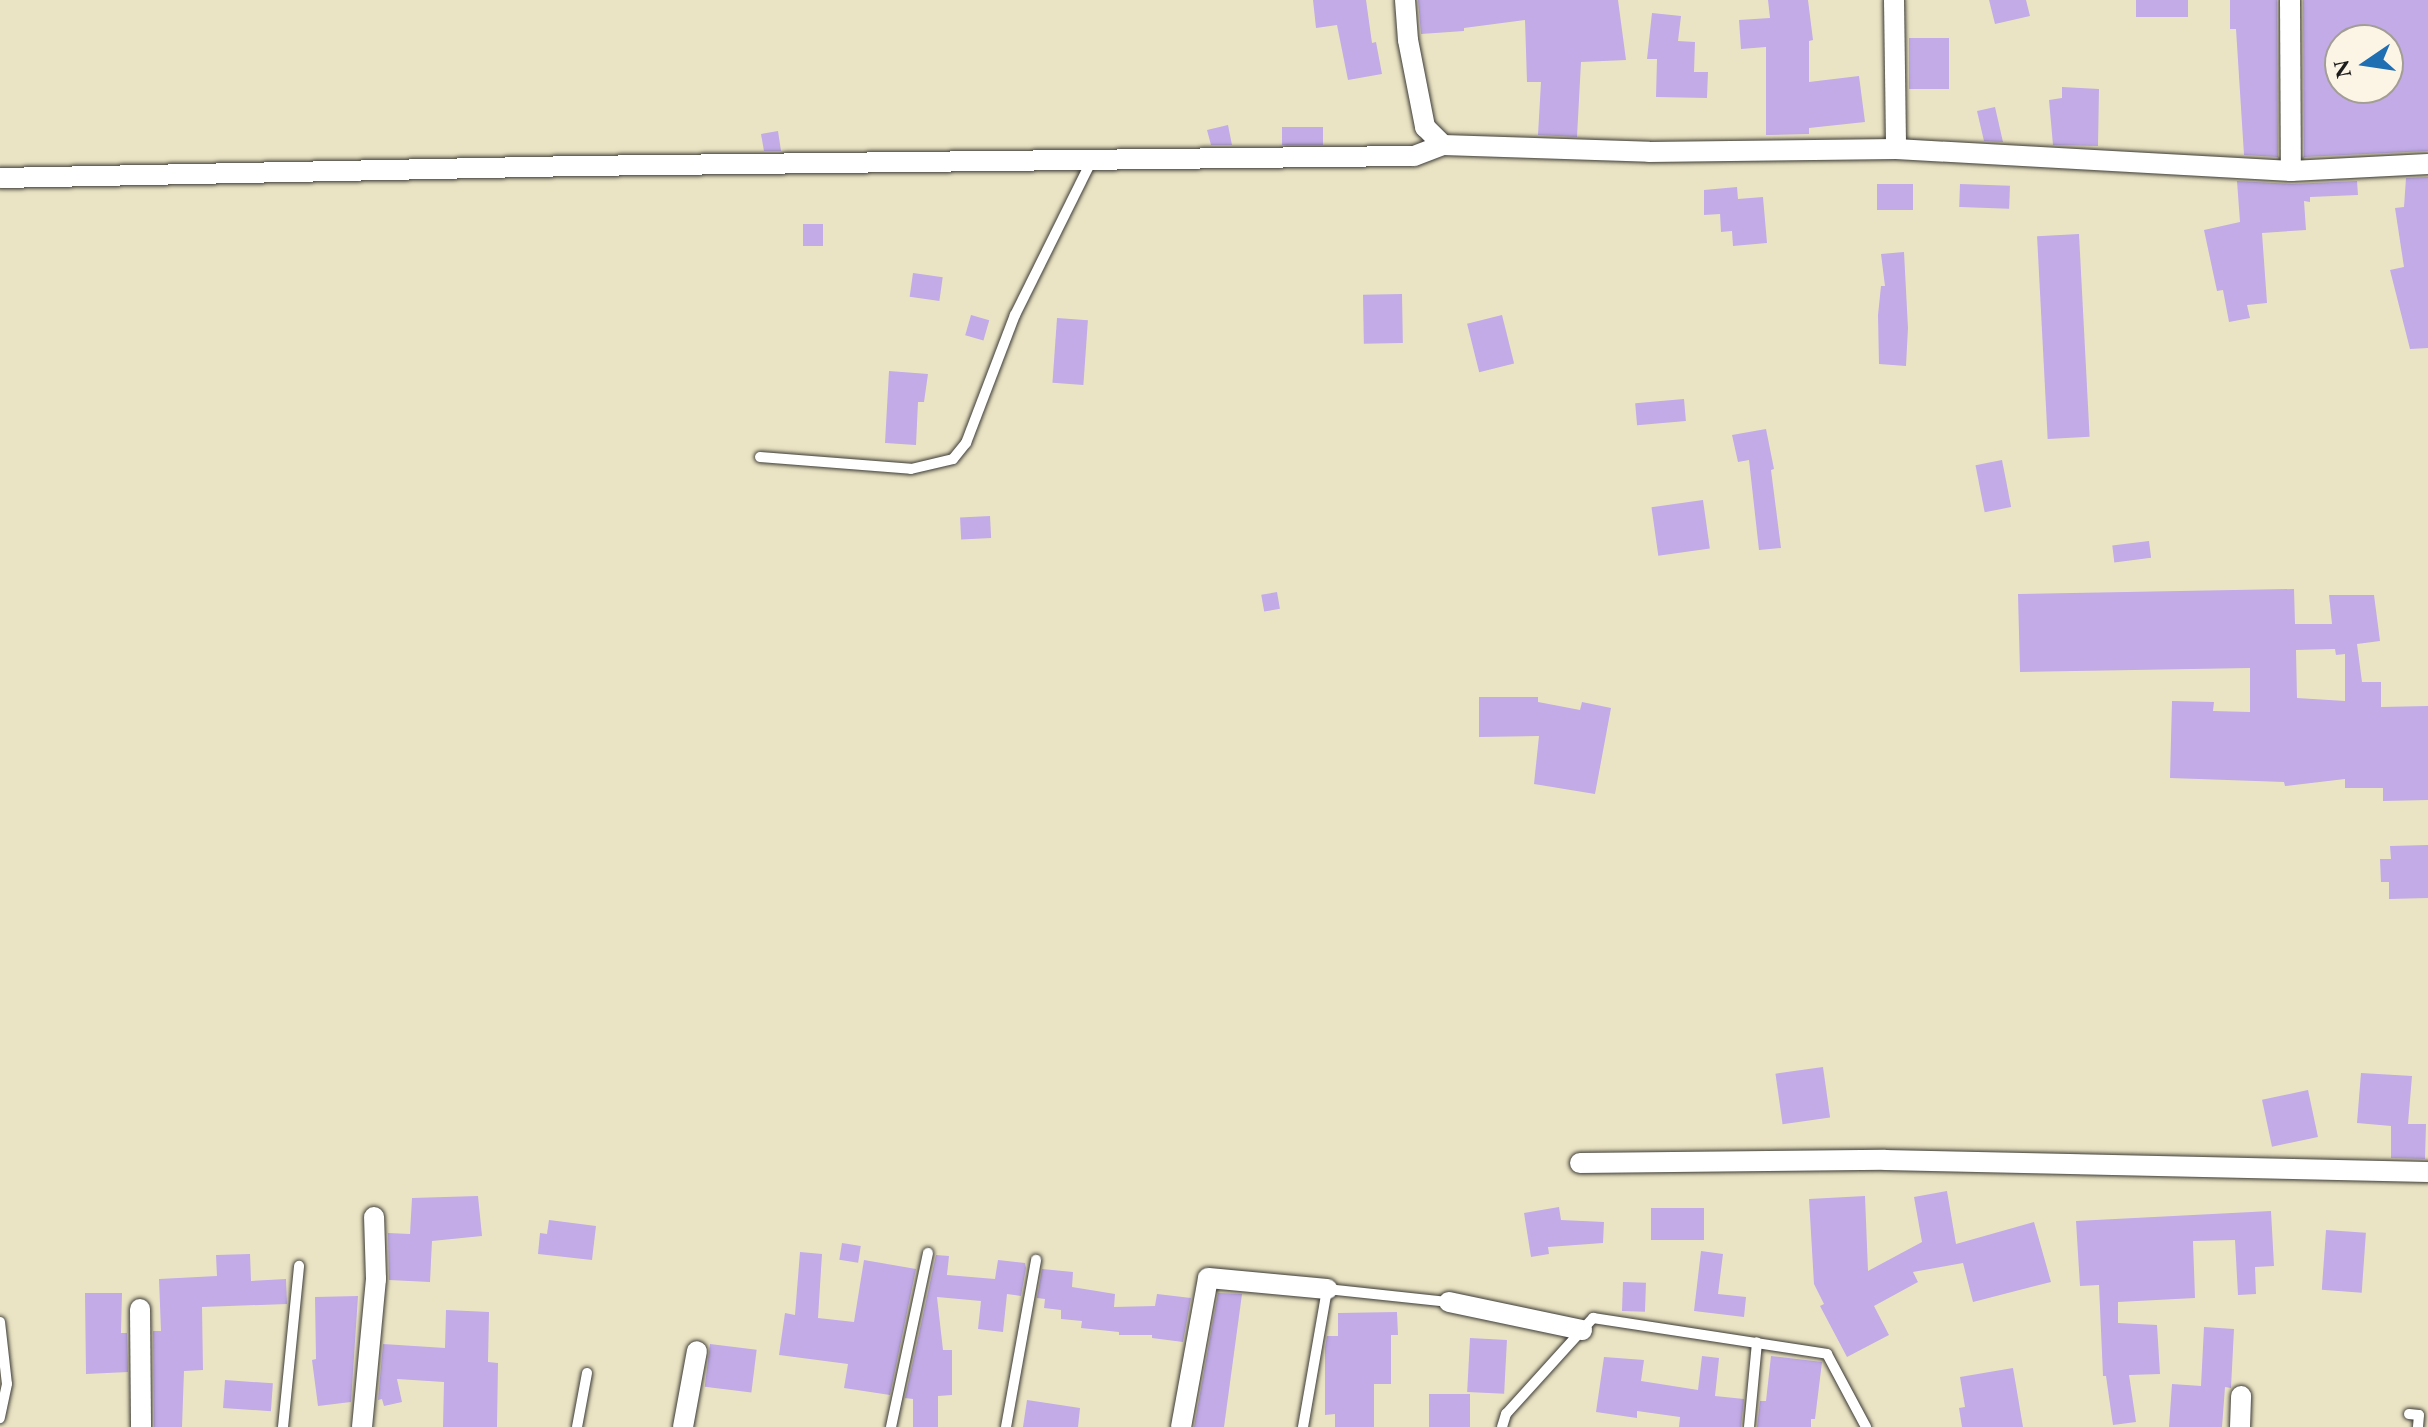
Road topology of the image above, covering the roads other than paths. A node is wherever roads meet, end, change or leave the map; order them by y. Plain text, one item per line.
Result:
1 (1405, 0) edge
2 (1894, 0) edge
3 (2290, 0) edge
4 (1443, 145) junction
5 (1896, 149) junction
6 (1092, 160) junction
7 (2428, 164) edge
8 (2291, 171) junction
9 (0, 178) edge
10 (760, 457) dead end
11 (1580, 1163) dead end
12 (2428, 1172) edge
13 (374, 1217) dead end
14 (928, 1253) dead end
15 (1036, 1260) dead end
16 (299, 1266) dead end
17 (1327, 1289) junction
18 (1449, 1302) joint
19 (140, 1309) dead end
20 (0, 1322) edge
21 (1582, 1330) junction
22 (1757, 1342) junction
23 (697, 1351) dead end
24 (587, 1373) dead end
25 (2241, 1396) dead end
26 (2409, 1414) dead end
27 (0, 1418) edge
28 (141, 1427) edge
29 (283, 1427) edge
30 (362, 1427) edge
31 (577, 1427) edge
32 (683, 1427) edge
33 (891, 1427) edge
34 (1006, 1427) edge
35 (1181, 1427) edge
36 (1303, 1427) edge
37 (1502, 1427) edge
38 (1749, 1427) edge
39 (1866, 1427) edge
40 (2240, 1427) edge
41 (2418, 1427) edge

1 - 4 street
2 - 5 street
3 - 8 street
4 - 5 street
4 - 6 street
5 - 8 street
6 - 9 street
6 - 10 lane
7 - 8 street
11 - 12 street
13 - 30 street
14 - 33 lane
15 - 34 lane
16 - 29 lane
17 - 18 lane
17 - 35 street
17 - 36 lane
18 - 21 street
19 - 28 street
20 - 27 lane
21 - 22 lane
21 - 37 lane
22 - 38 lane
22 - 39 lane
23 - 32 street
24 - 31 lane
25 - 40 street
26 - 41 lane

